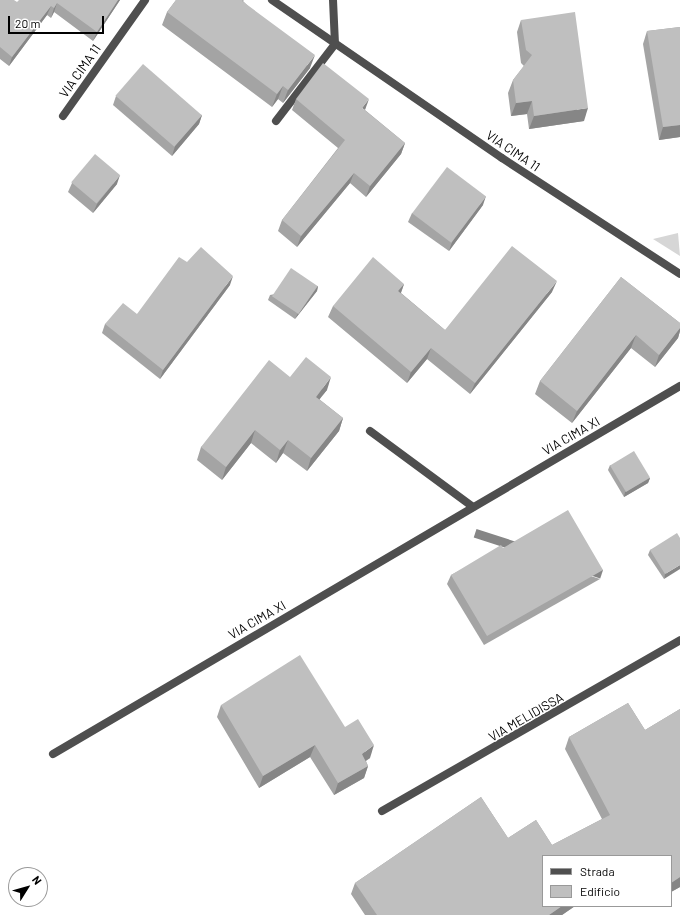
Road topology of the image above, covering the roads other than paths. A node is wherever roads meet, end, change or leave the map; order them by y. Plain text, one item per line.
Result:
1 (145, 0) edge
2 (272, 0) edge
3 (333, 0) edge
4 (335, 44) junction
5 (63, 116) dead end
6 (276, 121) dead end
7 (680, 274) edge
8 (680, 386) edge
9 (370, 431) dead end
10 (473, 507) junction
11 (680, 640) edge
12 (53, 754) dead end
13 (382, 810) dead end

1 - 5 street, VIA CIMA 11
2 - 4 street, VIA CIMA 11
3 - 4 street
4 - 6 street
4 - 7 street, VIA CIMA 11
8 - 10 street, VIA CIMA XI
9 - 10 street
10 - 12 street, VIA CIMA XI
11 - 13 street, VIA MELIDISSA

